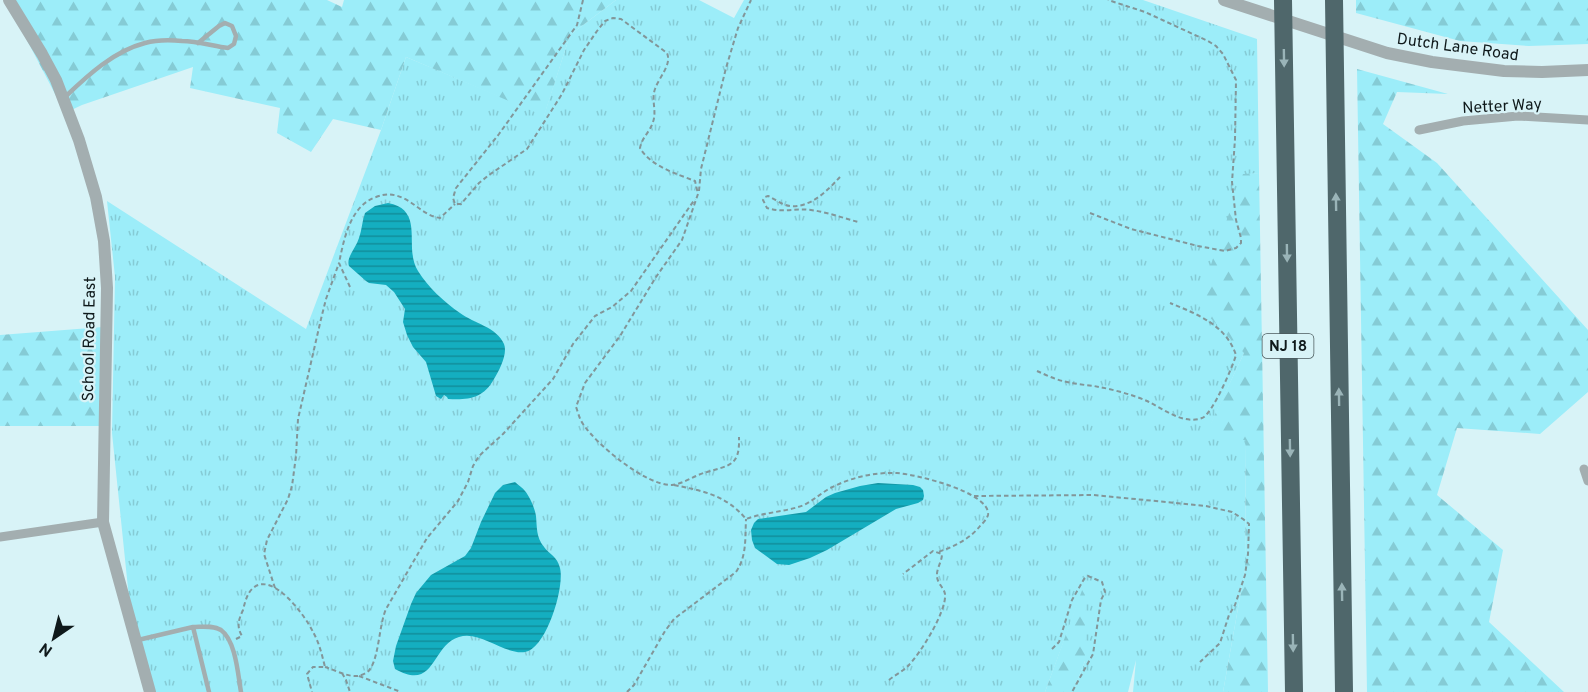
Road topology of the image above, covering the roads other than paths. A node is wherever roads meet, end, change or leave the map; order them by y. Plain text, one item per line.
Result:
1 (9, 0) edge
2 (1224, 0) edge
3 (1283, 0) edge
4 (1334, 0) edge
5 (198, 43) junction
6 (1588, 70) edge
7 (63, 99) junction
8 (1588, 120) edge
9 (1419, 130) dead end
10 (1584, 469) dead end
11 (1588, 481) edge
12 (103, 522) junction
13 (0, 537) edge
14 (193, 627) junction
15 (136, 640) junction
16 (150, 692) edge
17 (209, 692) edge
18 (241, 692) edge
19 (1294, 692) edge
20 (1344, 692) edge

1 - 7 street, School Road East
2 - 6 street, Dutch Lane Road
3 -> 19 highway, NJ 18
20 -> 4 highway, NJ 18
5 - 5 lane
5 - 7 lane
7 - 12 street, School Road East
8 - 9 street, Netter Way
10 - 11 street
12 - 13 street
12 - 15 street, School Road East
14 - 15 lane
14 - 17 lane
14 - 18 lane
15 - 16 street, School Road East

